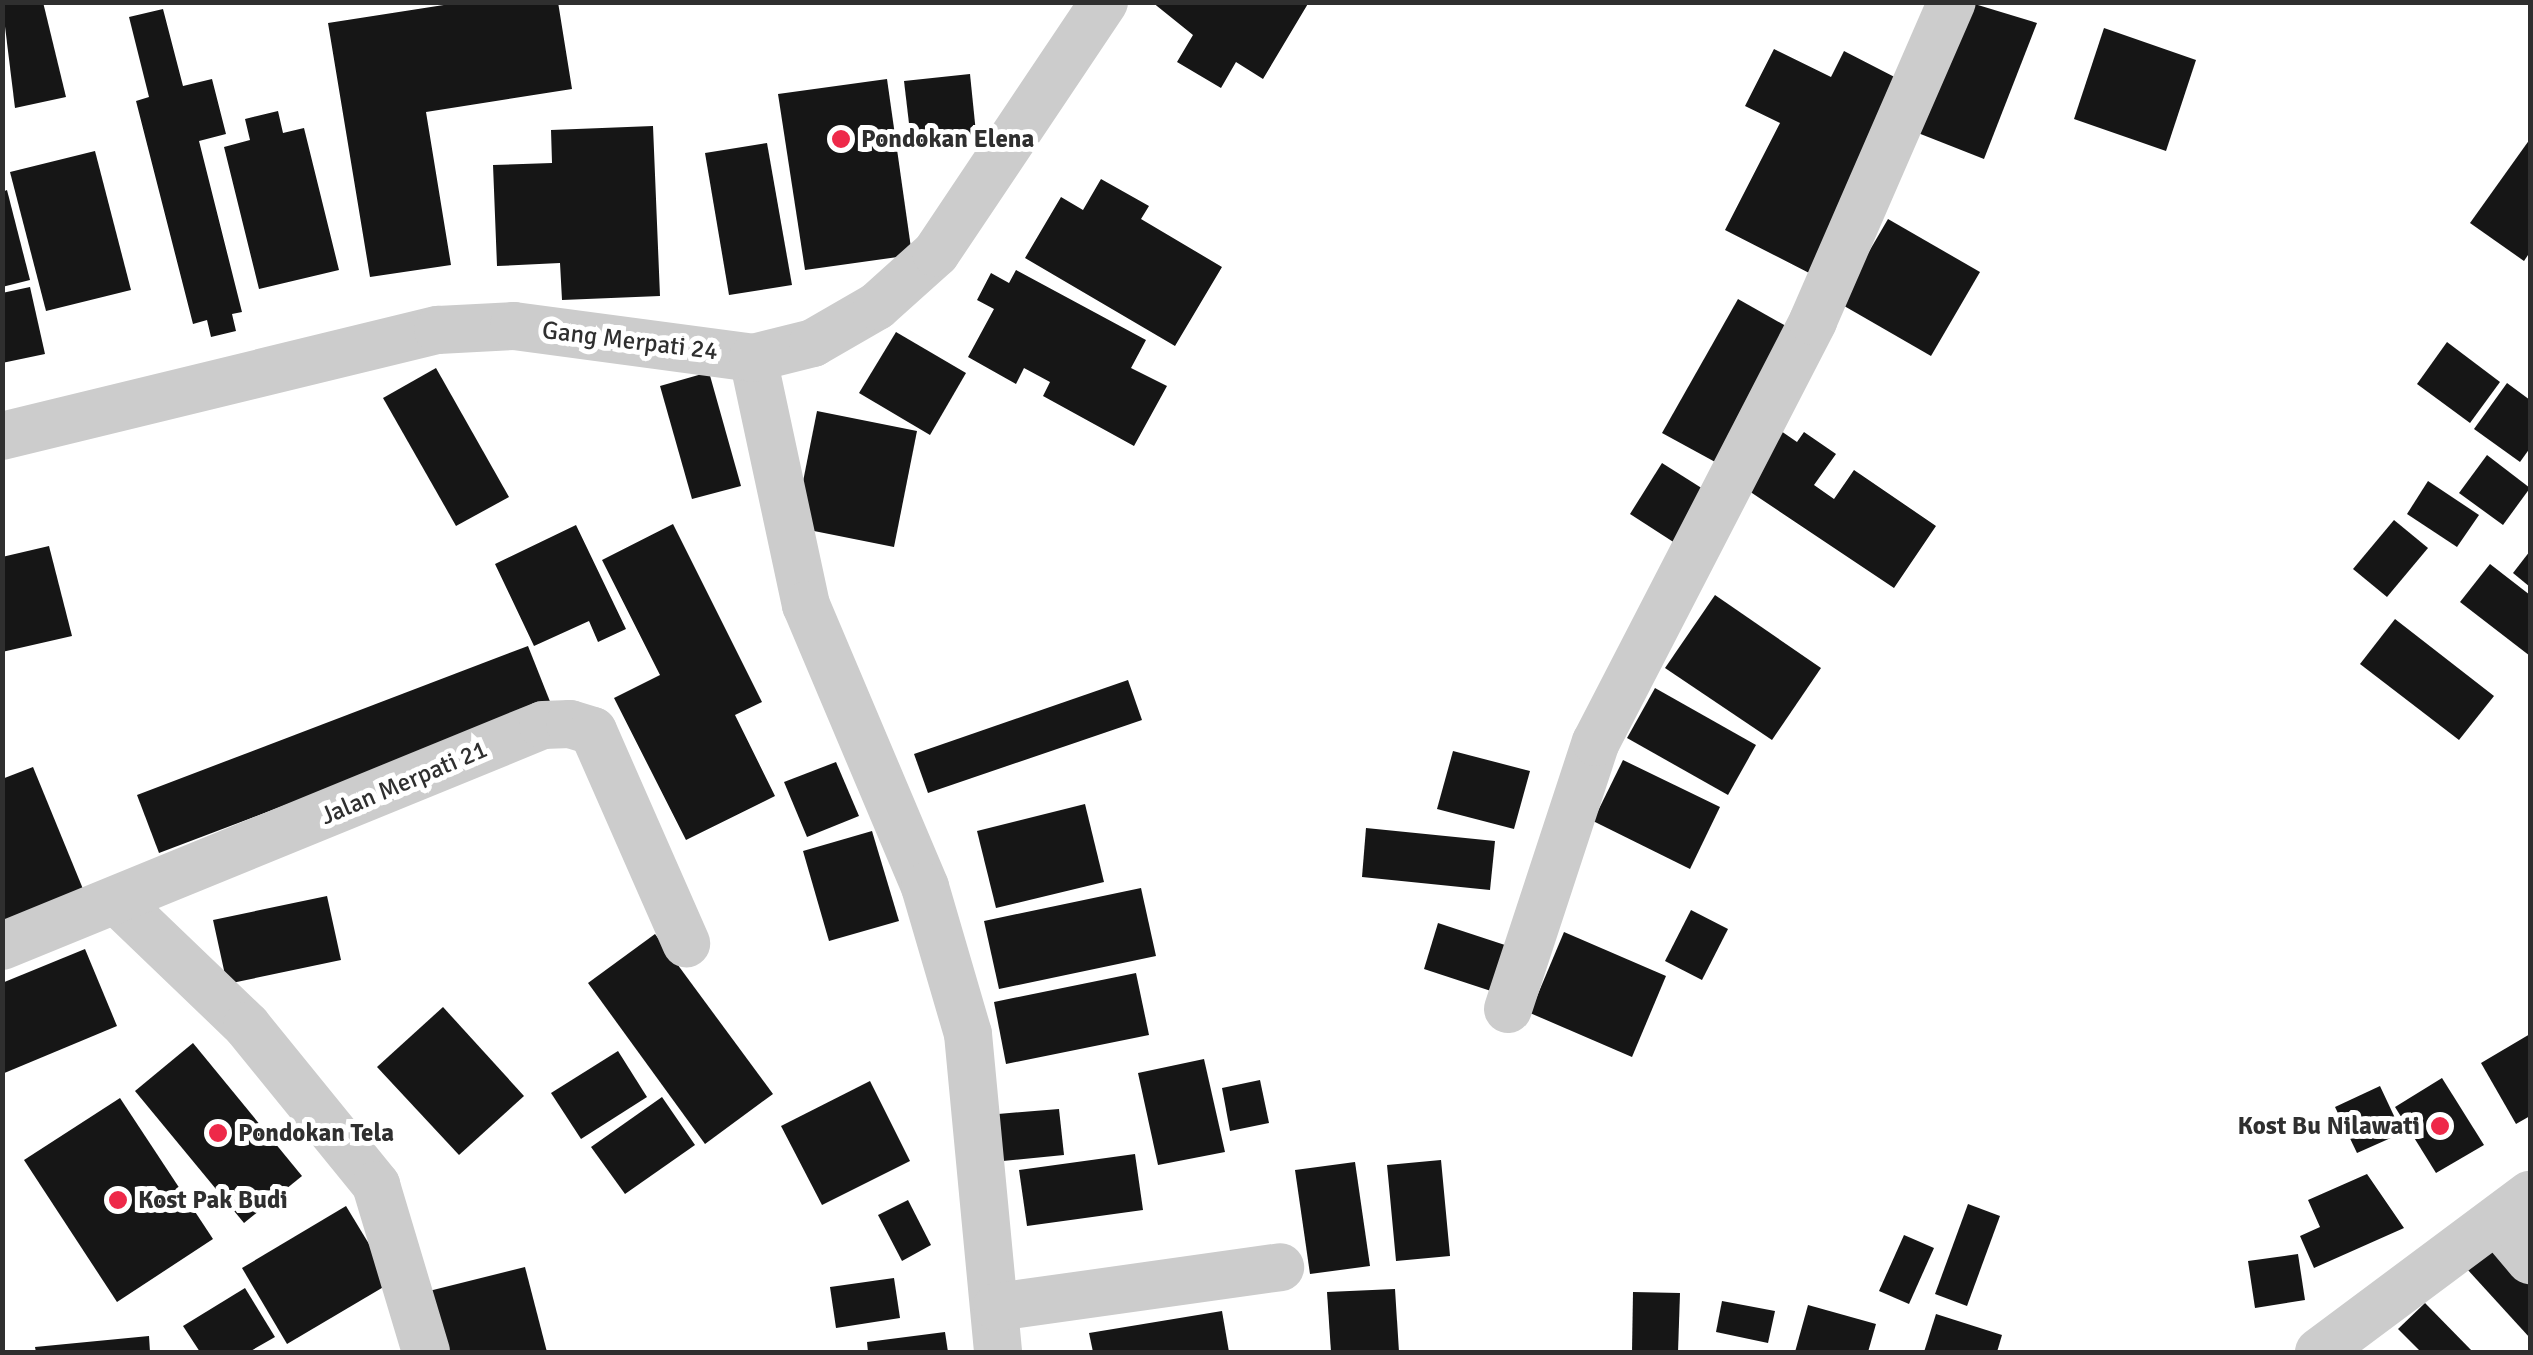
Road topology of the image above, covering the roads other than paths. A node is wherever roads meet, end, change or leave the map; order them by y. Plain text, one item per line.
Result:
1 (1104, 2) edge
2 (1952, 2) edge
3 (753, 358) junction
4 (2, 436) edge
5 (120, 904) junction
6 (686, 943) dead end
7 (2, 946) edge
8 (1508, 1009) dead end
9 (2514, 1208) edge
10 (2530, 1260) edge
11 (1280, 1267) dead end
12 (997, 1330) edge
13 (426, 1352) edge
14 (2319, 1352) edge

1 - 3 street, Gang Merpati 24
2 - 8 street
3 - 4 street, Gang Merpati 24
3 - 12 street
5 - 6 street, Jalan Merpati 21
5 - 7 street, Jalan Merpati 21
5 - 13 street
9 - 10 street
9 - 14 street
11 - 12 street

